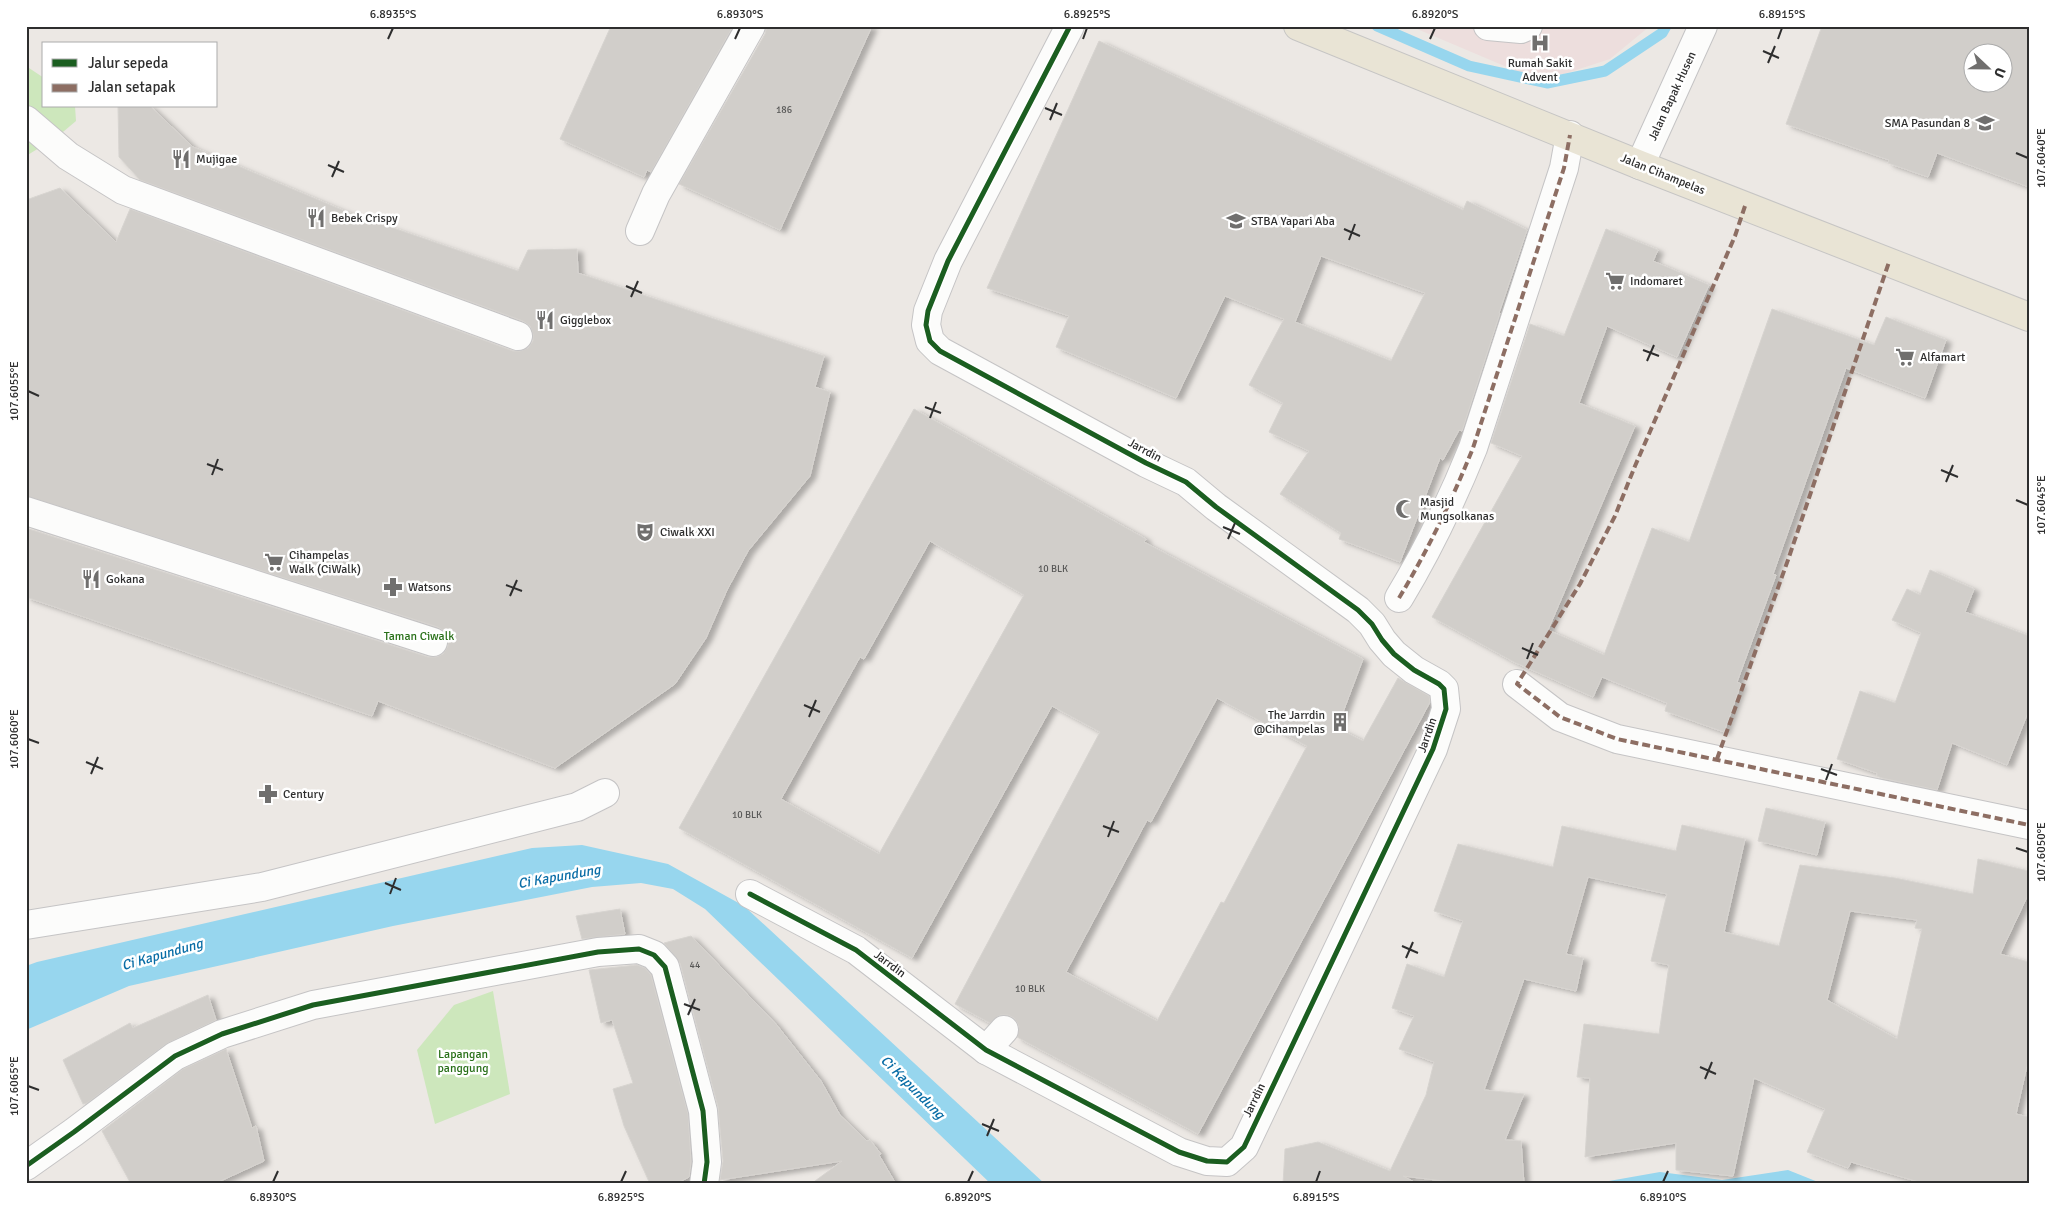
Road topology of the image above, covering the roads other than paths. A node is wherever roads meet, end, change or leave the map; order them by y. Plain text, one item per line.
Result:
1 (751, 26) edge
2 (1070, 26) edge
3 (1298, 26) edge
4 (1488, 26) edge
5 (1528, 26) edge
6 (1703, 26) edge
7 (26, 120) edge
8 (1570, 136) junction
9 (1640, 165) junction
10 (640, 231) dead end
11 (2029, 317) edge
12 (518, 336) dead end
13 (26, 511) edge
14 (1399, 598) dead end
15 (433, 642) dead end
16 (1517, 684) dead end
17 (605, 793) dead end
18 (2029, 825) edge
19 (750, 894) dead end
20 (26, 925) edge
21 (26, 1166) edge
22 (704, 1184) edge

1 - 10 street
2 - 19 street, Jarrdin
3 - 8 main road, Jalan Cihampelas
4 - 5 street
6 - 9 street, Jalan Bapak Husen
7 - 12 street
8 - 9 main road, Jalan Cihampelas
8 - 14 street
9 - 11 main road, Jalan Cihampelas
13 - 15 street
16 - 18 street
17 - 20 street
21 - 22 street

